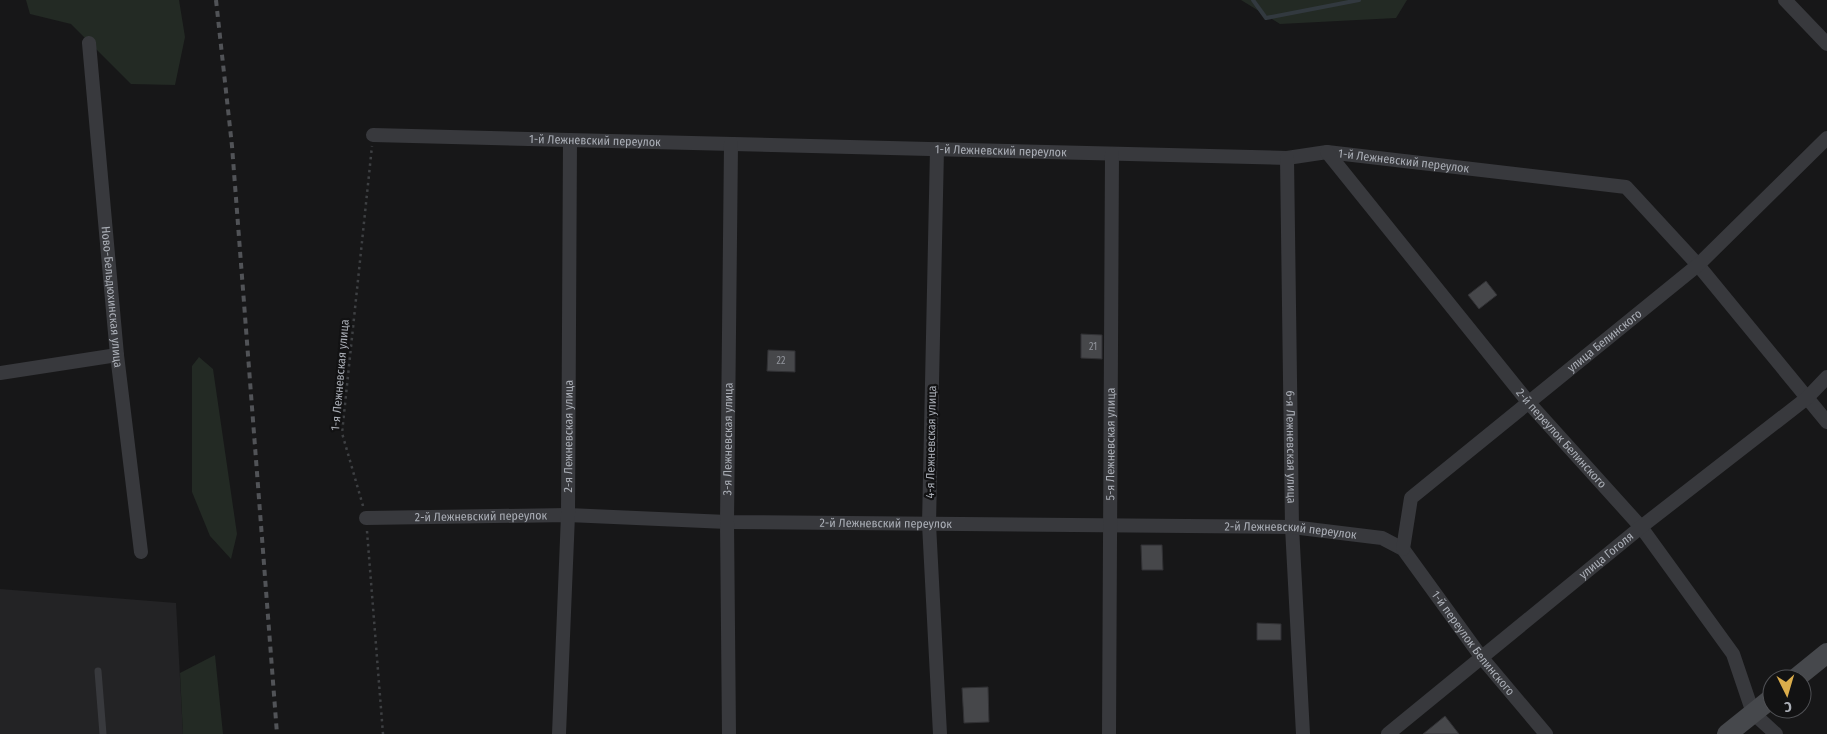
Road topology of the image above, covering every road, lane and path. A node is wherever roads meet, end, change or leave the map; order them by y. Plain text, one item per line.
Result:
1 (1786, 0) edge
2 (89, 43) dead end
3 (1827, 44) edge
4 (373, 135) joint
5 (1827, 138) edge
6 (570, 140) junction
7 (731, 144) junction
8 (937, 149) junction
9 (1327, 152) junction
10 (1112, 154) junction
11 (1287, 158) junction
12 (1698, 264) junction
13 (117, 355) junction
14 (0, 372) edge
15 (1827, 377) edge
16 (1807, 398) junction
17 (1529, 403) junction
18 (1827, 422) edge
19 (568, 515) junction
20 (366, 518) junction
21 (727, 522) junction
22 (929, 524) junction
23 (1109, 525) junction
24 (1292, 527) junction
25 (1641, 527) junction
26 (1403, 549) junction
27 (141, 552) dead end
28 (1827, 653) edge
29 (1482, 658) junction
30 (1807, 669) edge
31 (98, 671) dead end
32 (1762, 706) edge
33 (1753, 713) junction
34 (103, 734) edge
35 (383, 734) edge
36 (560, 734) edge
37 (729, 734) edge
38 (940, 734) edge
39 (1109, 734) edge
40 (1303, 734) edge
41 (1388, 734) edge
42 (1546, 734) edge
43 (1727, 734) edge
44 (1776, 734) edge

1 - 3 street
2 - 13 street, Ново-Бельдюхинская улица
4 - 6 street, 1-й Лежневский переулок
4 - 20 path, 1-я Лежневская улица
5 - 12 street, улица Белинского
6 - 7 street, 1-й Лежневский переулок
6 - 19 street, 2-я Лежневская улица
7 - 8 street, 1-й Лежневский переулок
7 - 21 street, 3-я Лежневская улица
8 - 10 street, 1-й Лежневский переулок
8 - 22 street, 4-я Лежневская улица
9 - 11 street, 1-й Лежневский переулок
9 - 12 street, 1-й Лежневский переулок
9 - 17 street, 2-й переулок Белинского
10 - 11 street, 1-й Лежневский переулок
10 - 23 street, 5-я Лежневская улица
11 - 24 street, 6-я Лежневская улица
12 - 16 street
12 - 17 street, улица Белинского
13 - 14 street
13 - 27 street, Ново-Бельдюхинская улица
15 - 16 street, улица Гоголя
16 - 18 street
16 - 25 street, улица Гоголя
17 - 25 street, 2-й переулок Белинского
17 - 26 street, улица Белинского
19 - 20 street, 2-й Лежневский переулок
19 - 21 street, 2-й Лежневский переулок
19 - 36 street, 2-я Лежневская улица
20 - 35 path, 1-я Лежневская улица
21 - 22 street, 2-й Лежневский переулок
21 - 37 street, 3-я Лежневская улица
22 - 23 street, 2-й Лежневский переулок
22 - 38 street, 4-я Лежневская улица
23 - 24 street, 2-й Лежневский переулок
23 - 39 street, 5-я Лежневская улица
24 - 26 street, 2-й Лежневский переулок
24 - 40 street, 6-я Лежневская улица
25 - 29 street, улица Гоголя
25 - 33 street, 2-й переулок Белинского
26 - 29 street, 1-й переулок Белинского
28 - 30 main road
29 - 41 street, улица Гоголя
29 - 42 street, 1-й переулок Белинского
31 - 34 lane
32 - 33 main road
33 - 43 main road
33 - 44 street, 2-й переулок Белинского

